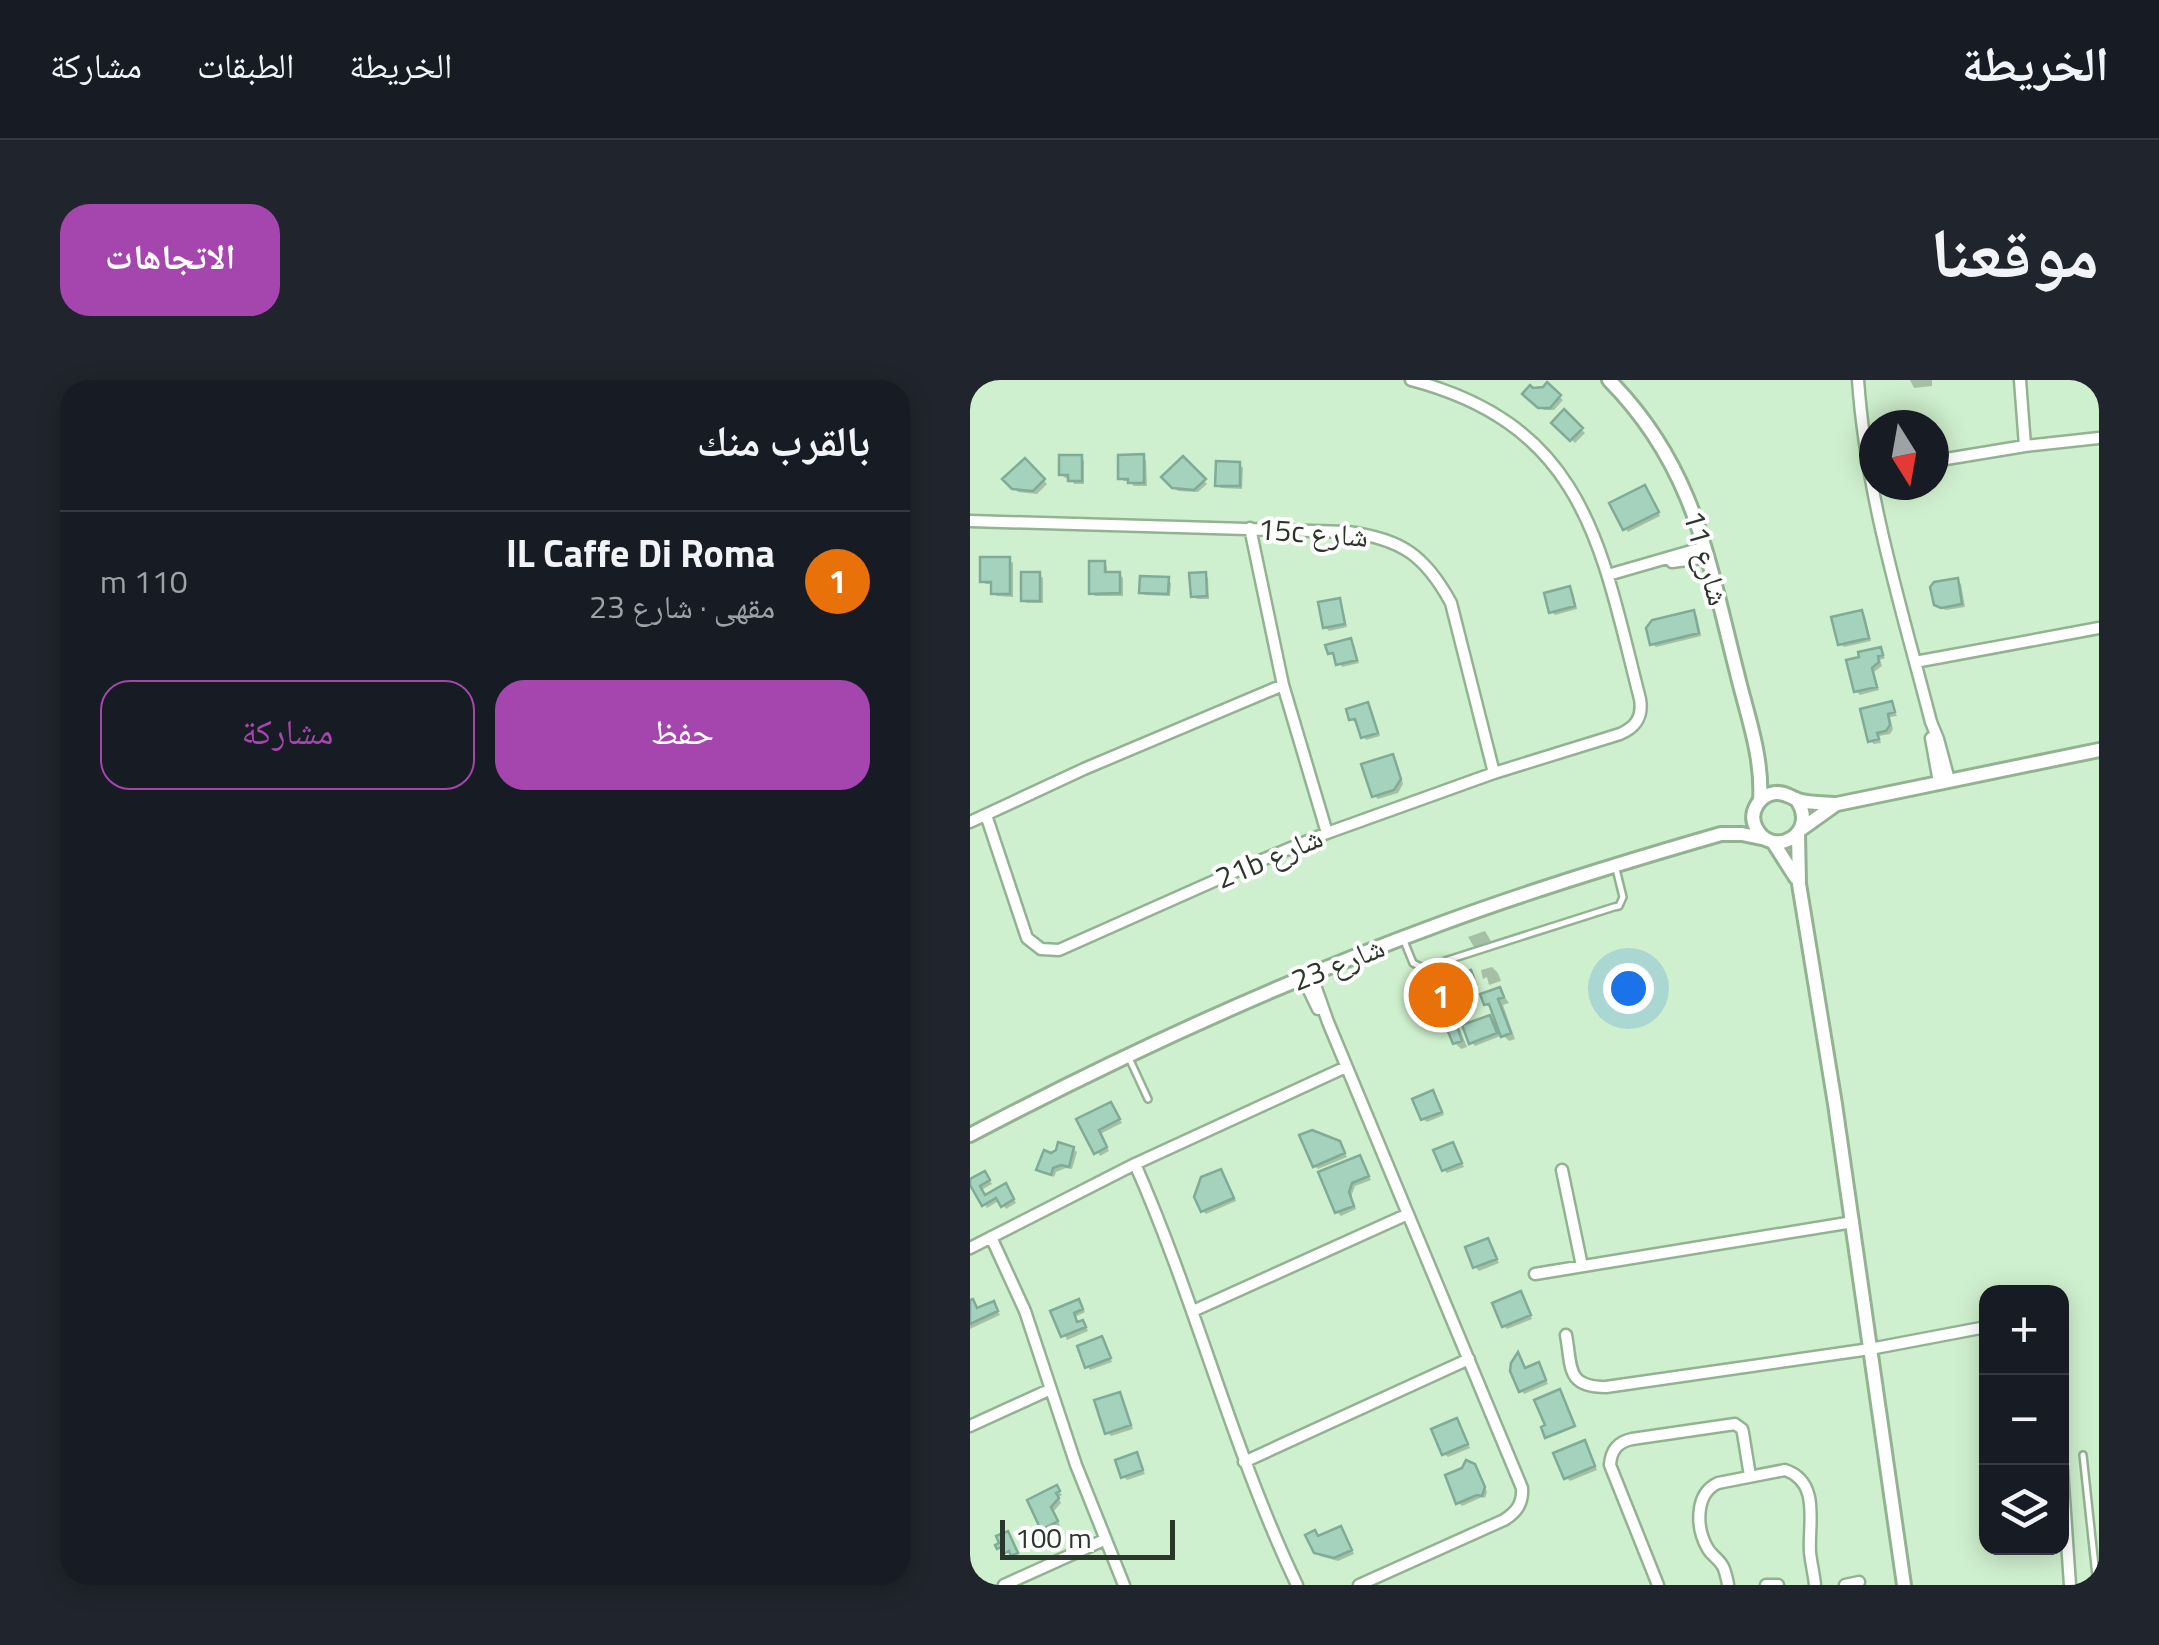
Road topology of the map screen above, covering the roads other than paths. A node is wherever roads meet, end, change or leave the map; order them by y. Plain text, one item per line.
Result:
1 (1412, 380) edge
2 (1610, 380) edge
3 (1858, 380) edge
4 (2020, 380) edge
5 (1863, 410) edge
6 (2099, 438) edge
7 (2025, 446) junction
8 (1949, 458) edge
9 (1878, 500) edge
10 (970, 521) edge
11 (1250, 528) junction
12 (1706, 552) junction
13 (1608, 575) junction
14 (2099, 628) edge
15 (1916, 662) junction
16 (1283, 684) junction
17 (2099, 750) edge
18 (1758, 757) junction
19 (1494, 773) junction
20 (1944, 781) junction
21 (1789, 796) junction
22 (1837, 804) junction
23 (1756, 807) junction
24 (986, 815) junction
25 (970, 822) edge
26 (1799, 832) junction
27 (1327, 833) junction
28 (1721, 834) junction
29 (1770, 841) junction
30 (1616, 865) junction
31 (1799, 884) junction
32 (1403, 938) junction
33 (1307, 976) junction
34 (1128, 1055) junction
35 (1346, 1067) junction
36 (1148, 1099) dead end
37 (970, 1134) edge
38 (1135, 1164) junction
39 (1562, 1170) dead end
40 (1408, 1214) junction
41 (1853, 1222) junction
42 (991, 1237) junction
43 (970, 1248) edge
44 (1582, 1266) junction
45 (1535, 1274) dead end
46 (1194, 1311) junction
47 (1979, 1328) edge
48 (1566, 1334) dead end
49 (1870, 1349) junction
50 (1469, 1359) junction
51 (1051, 1389) junction
52 (970, 1426) edge
53 (2083, 1455) dead end
54 (1244, 1462) junction
55 (1750, 1476) junction
56 (1104, 1540) junction
57 (2068, 1555) edge
58 (1859, 1582) dead end
59 (1004, 1585) edge
60 (1124, 1585) edge
61 (1297, 1585) edge
62 (1359, 1585) edge
63 (1658, 1585) edge
64 (1728, 1585) edge
65 (1766, 1585) edge
66 (1778, 1585) edge
67 (1816, 1585) edge
68 (1844, 1585) edge
69 (1904, 1585) edge
70 (2070, 1585) edge
71 (2097, 1585) edge

1 - 13 street
2 - 12 street, شارع 11
3 - 5 street
4 - 7 street
6 - 7 street
7 - 8 street
9 - 15 street
10 - 11 street, 15c شارع
11 - 16 street
11 - 19 street, 15c شارع
12 - 13 street
12 - 18 street, شارع 11
13 - 19 street, 21b شارع
14 - 15 street
15 - 20 street
16 - 24 street
16 - 27 street
17 - 20 street
18 - 21 street, شارع 11
18 - 23 street, شارع 11
19 - 27 street, 21b شارع
20 - 22 street
21 - 22 street
21 - 23 street
21 - 26 street
22 - 26 street
23 - 28 street, شارع 23
23 - 29 street
24 - 25 street
24 - 27 street, 21b شارع
26 - 29 street
26 - 31 street
28 - 29 street, شارع 23
28 - 30 street, شارع 23
29 - 31 street
30 - 32 street, شارع 23
30 - 32 lane
31 - 41 street
32 - 33 street, شارع 23
33 - 34 street, شارع 23
33 - 35 street
34 - 36 lane
34 - 37 street, شارع 23
35 - 38 street
35 - 40 street
38 - 42 street
38 - 46 street
39 - 44 street
40 - 46 street
40 - 50 street
41 - 44 street
41 - 49 street
42 - 43 street
42 - 51 street
44 - 45 street
46 - 54 street
47 - 49 street
48 - 49 street
49 - 69 street
50 - 54 street
50 - 62 street
51 - 52 street
51 - 56 street
53 - 71 lane
54 - 61 street
55 - 63 street
55 - 64 street
55 - 67 street
56 - 59 street
56 - 60 street
57 - 70 street
58 - 68 street
65 - 66 street

